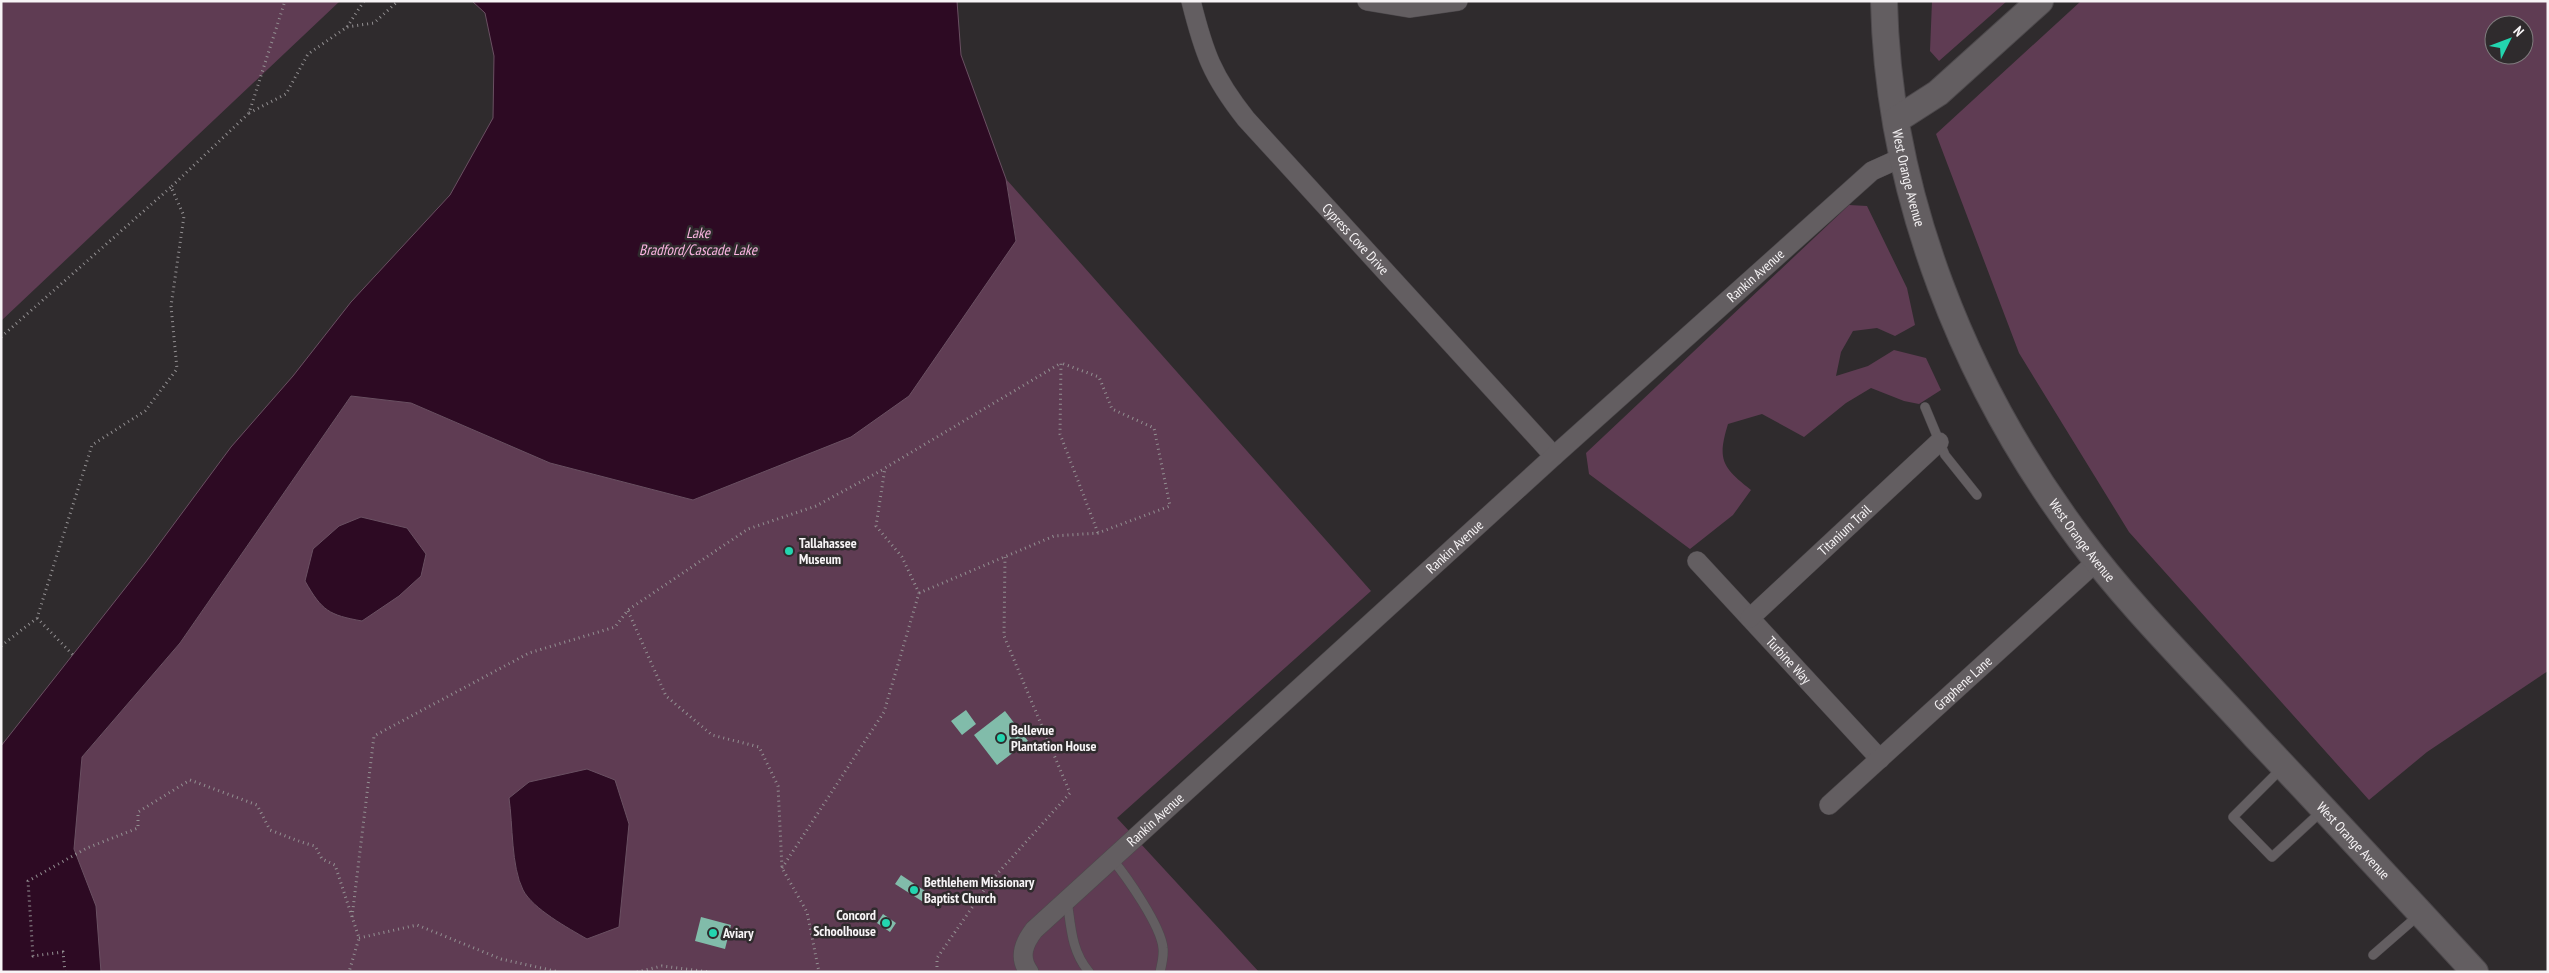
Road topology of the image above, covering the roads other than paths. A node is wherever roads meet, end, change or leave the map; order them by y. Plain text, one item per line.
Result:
1 (1191, 1) edge
2 (1367, 1) edge
3 (1458, 1) edge
4 (1884, 1) edge
5 (2040, 1) edge
6 (1439, 3) edge
7 (1896, 120) junction
8 (1903, 157) junction
9 (1925, 407) dead end
10 (1940, 442) junction
11 (1554, 456) junction
12 (1978, 495) dead end
13 (1697, 561) dead end
14 (2097, 561) junction
15 (1750, 618) junction
16 (1880, 759) junction
17 (2284, 766) junction
18 (1828, 805) dead end
19 (2324, 809) junction
20 (1112, 859) junction
21 (1067, 900) junction
22 (2421, 913) junction
23 (2373, 955) dead end
24 (1026, 963) edge
25 (1089, 972) edge
26 (1160, 972) edge
27 (2476, 972) edge

1 - 11 street, Cypress Cove Drive
2 - 6 street
3 - 6 street
4 - 7 main road, West Orange Avenue
5 - 7 main road
7 - 8 main road, West Orange Avenue
8 - 11 street, Rankin Avenue
8 - 14 main road, West Orange Avenue
9 - 10 lane
10 - 12 lane
10 - 15 street, Titanium Trail
11 - 20 street, Rankin Avenue
13 - 15 street, Turbine Way
14 - 16 street, Graphene Lane
14 - 17 main road, West Orange Avenue
15 - 16 street, Turbine Way
16 - 18 street, Graphene Lane
17 - 19 main road, West Orange Avenue
17 - 19 lane
19 - 22 main road, West Orange Avenue
20 - 21 street, Rankin Avenue
20 - 26 lane
21 - 24 street, Rankin Avenue
21 - 25 lane
22 - 23 lane
22 - 27 main road, West Orange Avenue

